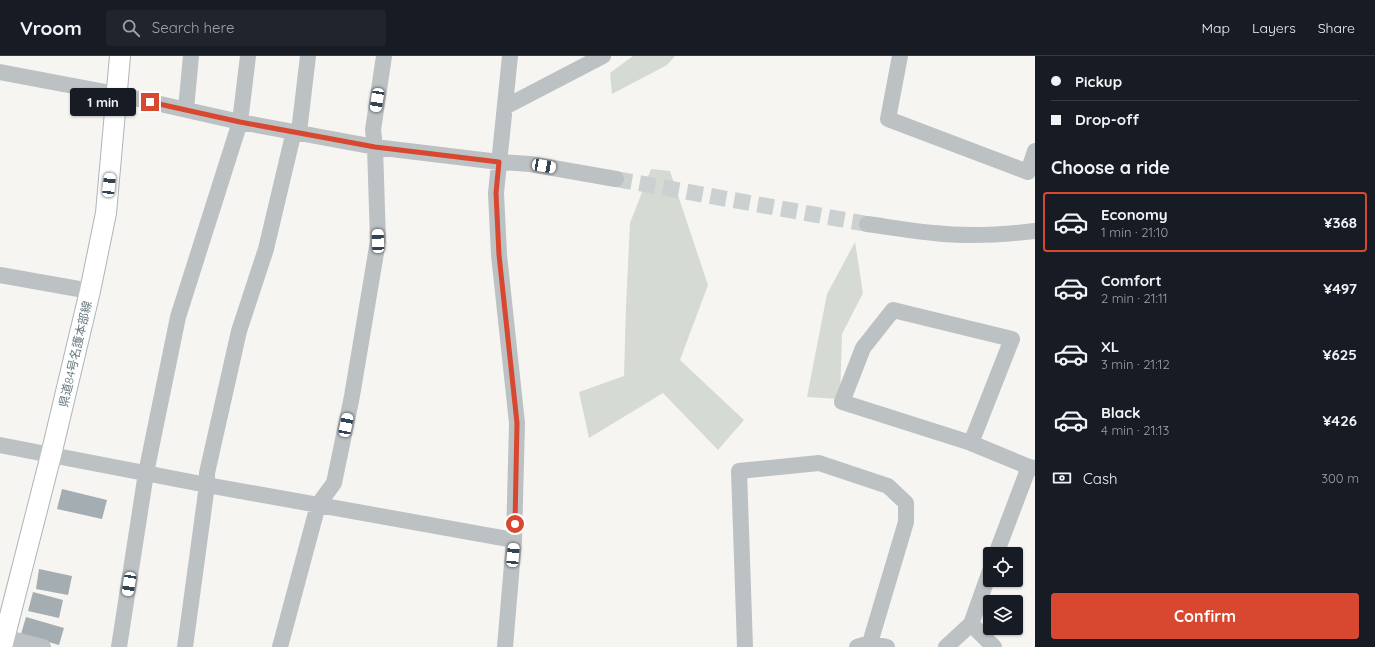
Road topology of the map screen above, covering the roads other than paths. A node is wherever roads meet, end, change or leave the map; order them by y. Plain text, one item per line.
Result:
1 (120, 56) edge
2 (191, 56) edge
3 (248, 56) edge
4 (308, 56) edge
5 (384, 56) edge
6 (510, 56) edge
7 (603, 56) edge
8 (900, 56) edge
9 (0, 72) edge
10 (116, 94) junction
11 (505, 107) junction
12 (186, 110) junction
13 (240, 122) junction
14 (297, 132) junction
15 (375, 147) junction
16 (1035, 151) edge
17 (499, 162) junction
18 (616, 179) tunnel mouth
19 (867, 224) tunnel mouth
20 (1035, 231) edge
21 (0, 275) edge
22 (90, 292) junction
23 (971, 443) junction
24 (0, 445) edge
25 (52, 455) junction
26 (1032, 467) edge
27 (146, 473) junction
28 (207, 485) junction
29 (318, 505) junction
30 (514, 540) junction
31 (999, 547) edge
32 (984, 587) edge
33 (970, 624) junction
34 (2, 640) edge
35 (864, 645) edge
36 (43, 647) edge
37 (119, 647) edge
38 (185, 647) edge
39 (280, 647) edge
40 (505, 647) edge
41 (744, 647) edge
42 (888, 647) edge
43 (946, 647) edge
44 (994, 647) edge

1 - 10 main road, 県道84号名護本部線
2 - 12 street
3 - 13 street
4 - 14 street
5 - 15 street
6 - 11 street
7 - 11 street
8 - 16 street
9 - 10 street
10 - 12 street
10 - 22 main road, 県道84号名護本部線
11 - 17 street
12 - 13 street
13 - 14 street
13 - 27 street
14 - 15 street
14 - 28 street
15 - 17 street
15 - 29 street
17 - 18 street
17 - 30 street
19 - 20 street
21 - 22 street
22 - 25 main road, 県道84号名護本部線
23 - 23 street
23 - 26 street
24 - 25 street
25 - 27 street
25 - 34 main road, 県道84号名護本部線
26 - 31 street
27 - 28 street
27 - 37 street
28 - 29 street
28 - 38 street
29 - 30 street
29 - 39 street
30 - 40 street
32 - 33 street
33 - 43 street
33 - 44 street
34 - 36 street
35 - 41 street
35 - 42 street

